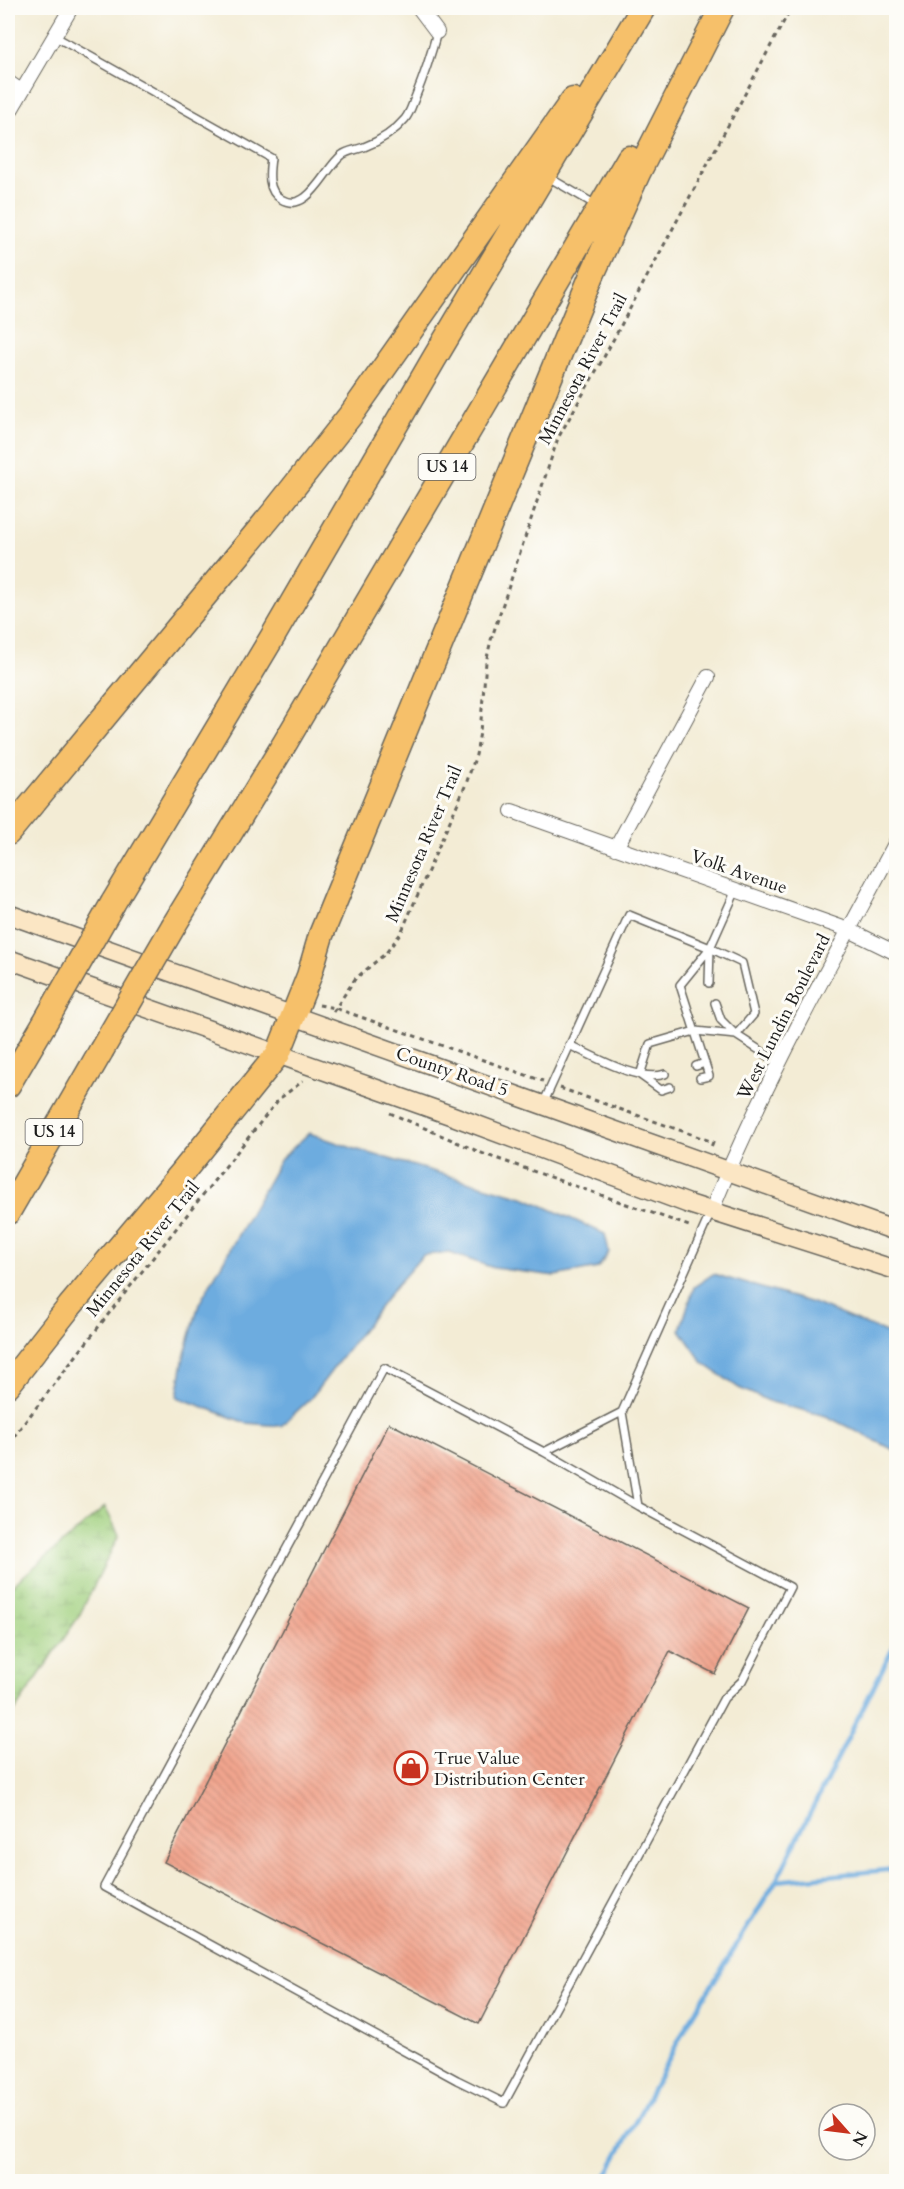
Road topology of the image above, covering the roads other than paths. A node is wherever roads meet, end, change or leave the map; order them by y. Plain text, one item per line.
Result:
1 (70, 8) edge
2 (419, 8) edge
3 (717, 8) edge
4 (722, 8) edge
5 (641, 11) edge
6 (437, 32) joint
7 (54, 36) junction
8 (8, 82) edge
9 (21, 91) junction
10 (8, 115) edge
11 (544, 175) junction
12 (600, 208) junction
13 (708, 677) dead end
14 (512, 811) dead end
15 (8, 833) edge
16 (897, 842) edge
17 (616, 848) junction
18 (736, 890) junction
19 (8, 914) edge
20 (849, 930) junction
21 (710, 948) junction
22 (897, 953) edge
23 (8, 959) edge
24 (709, 983) dead end
25 (715, 1003) dead end
26 (293, 1016) junction
27 (695, 1031) junction
28 (736, 1035) junction
29 (569, 1045) junction
30 (273, 1061) junction
31 (778, 1062) junction
32 (705, 1063) junction
33 (696, 1066) dead end
34 (665, 1074) dead end
35 (640, 1075) junction
36 (700, 1078) dead end
37 (8, 1085) edge
38 (670, 1087) dead end
39 (543, 1104) junction
40 (728, 1171) junction
41 (8, 1212) edge
42 (711, 1212) junction
43 (897, 1231) edge
44 (897, 1270) edge
45 (8, 1385) edge
46 (622, 1412) junction
47 (544, 1452) junction
48 (639, 1506) junction

1 - 7 street
2 - 6 street
3 - 12 highway, US 14
4 - 26 highway
5 - 11 highway
5 - 15 highway
6 - 7 lane
7 - 9 street
8 - 9 street
9 - 10 street
11 - 12 lane
11 - 37 highway, bridge
12 - 41 highway, US 14, bridge
13 - 17 street
14 - 17 street, Volk Avenue
16 - 20 street, West Lundin Boulevard
17 - 18 street, Volk Avenue
18 - 20 street, Volk Avenue
18 - 21 lane
19 - 26 street, County Road 5
20 - 22 street, Volk Avenue
20 - 31 street, West Lundin Boulevard
21 - 24 lane
21 - 27 lane
21 - 28 lane
21 - 29 lane
23 - 30 street
25 - 28 lane
26 - 30 highway
26 - 39 street, County Road 5
27 - 28 lane
27 - 32 lane
27 - 35 lane
28 - 31 lane
29 - 35 lane
29 - 39 lane
30 - 42 street
30 - 45 highway
31 - 40 street, West Lundin Boulevard
32 - 33 lane
32 - 36 lane
34 - 35 lane
35 - 38 lane
39 - 40 street, County Road 5
40 - 42 street, West Lundin Boulevard
40 - 43 street, County Road 5
42 - 44 street
42 - 46 lane
46 - 47 lane
46 - 48 lane
47 - 48 lane
47 - 48 lane

